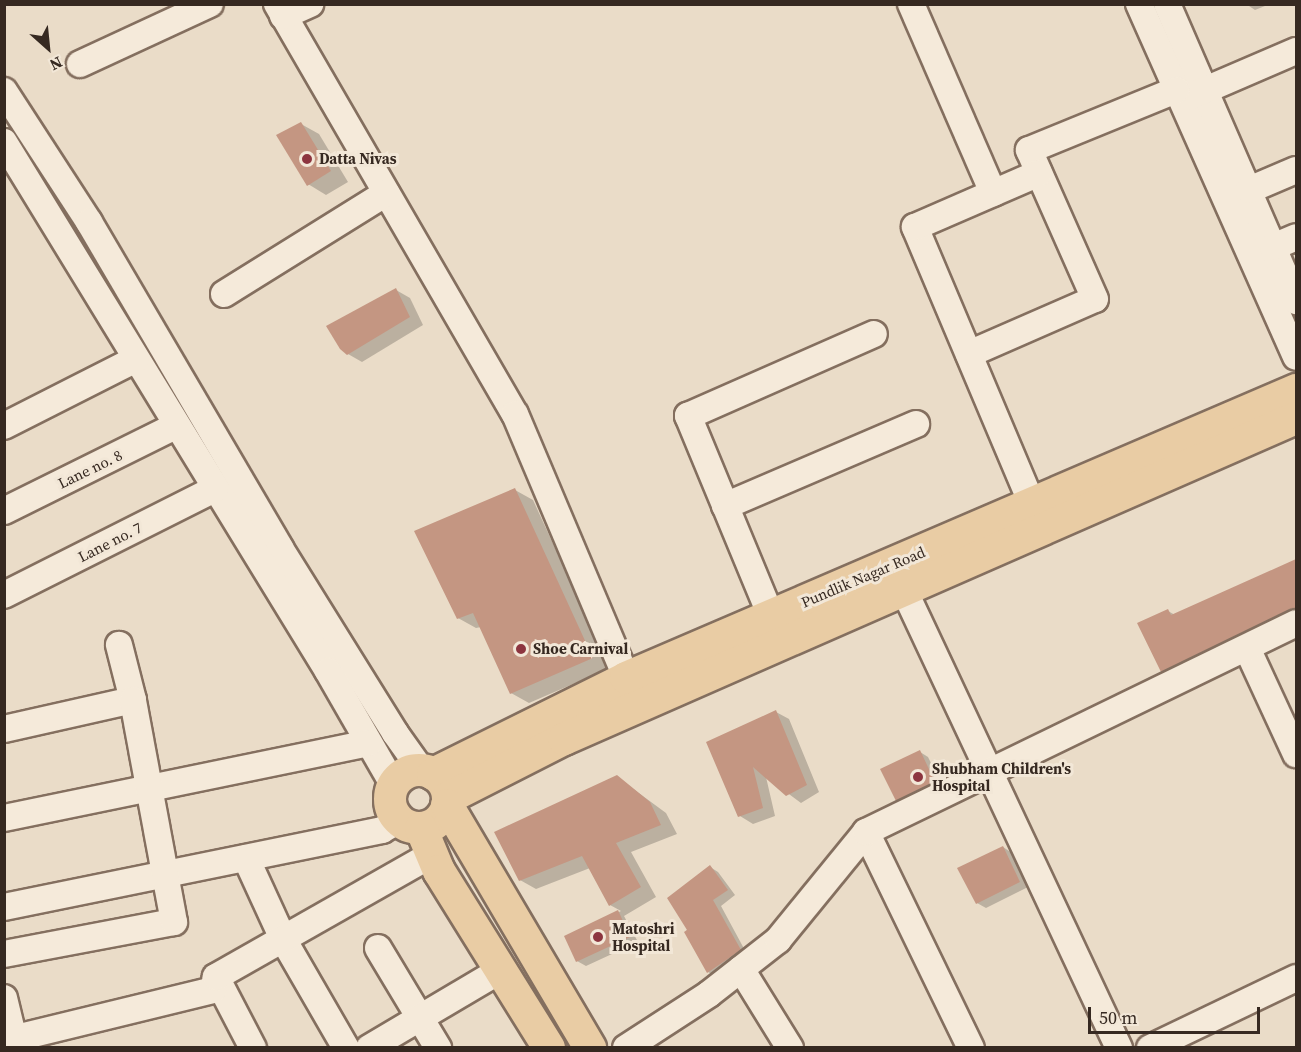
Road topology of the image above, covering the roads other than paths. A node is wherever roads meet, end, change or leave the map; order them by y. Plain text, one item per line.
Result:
1 (210, 4) edge
2 (310, 4) edge
3 (911, 4) edge
4 (1139, 4) edge
5 (1167, 4) edge
6 (280, 10) edge
7 (1296, 51) edge
8 (80, 64) dead end
9 (1205, 90) junction
10 (4, 91) edge
11 (1178, 95) junction
12 (4, 142) edge
13 (1296, 170) edge
14 (1039, 173) junction
15 (1249, 190) junction
16 (386, 193) junction
17 (993, 193) junction
18 (1296, 237) edge
19 (1273, 247) junction
20 (224, 294) dead end
21 (1296, 301) edge
22 (874, 334) dead end
23 (969, 354) junction
24 (1296, 357) edge
25 (136, 359) junction
26 (1296, 390) edge
27 (1296, 418) edge
28 (916, 424) dead end
29 (4, 426) edge
30 (175, 426) junction
31 (215, 489) junction
32 (1032, 504) junction
33 (725, 506) junction
34 (4, 511) edge
35 (279, 570) junction
36 (898, 577) junction
37 (4, 595) edge
38 (771, 616) junction
39 (1296, 623) edge
40 (119, 645) dead end
41 (1247, 648) junction
42 (626, 678) junction
43 (133, 700) junction
44 (638, 706) junction
45 (4, 729) edge
46 (368, 743) junction
47 (1296, 754) edge
48 (988, 773) junction
49 (393, 786) junction
50 (149, 787) junction
51 (438, 787) junction
52 (4, 818) edge
53 (866, 832) junction
54 (417, 835) junction
55 (246, 858) junction
56 (165, 873) junction
57 (4, 907) edge
58 (283, 939) junction
59 (378, 948) dead end
60 (4, 954) edge
61 (741, 969) junction
62 (501, 970) junction
63 (216, 977) junction
64 (1296, 978) edge
65 (4, 998) edge
66 (420, 1018) junction
67 (12, 1042) edge
68 (253, 1047) edge
69 (346, 1047) edge
70 (369, 1047) edge
71 (438, 1047) edge
72 (549, 1047) edge
73 (590, 1047) edge
74 (626, 1047) edge
75 (790, 1047) edge
76 (971, 1047) edge
77 (1119, 1047) edge
78 (1150, 1047) edge

1 - 8 street
2 - 6 street
3 - 17 street
4 - 11 street
5 - 9 street
6 - 16 street
7 - 9 street
9 - 11 street
9 - 15 street
10 - 35 street
11 - 14 street
11 - 24 street
12 - 25 street
13 - 15 street
14 - 17 street
14 - 23 street
15 - 19 street
16 - 20 street
16 - 42 street
17 - 23 street
18 - 19 street
19 - 21 street
22 - 33 street
23 - 32 street
25 - 29 street
25 - 30 street
26 - 32 main road, Pundlik Nagar Road
27 - 36 main road, Pundlik Nagar Road
28 - 33 street
30 - 31 street
30 - 34 street, Lane no. 8
31 - 35 street
31 - 37 street, Lane no. 7
32 - 36 main road, Pundlik Nagar Road
33 - 38 street
35 - 46 street
35 - 51 street
36 - 38 main road, Pundlik Nagar Road
36 - 44 main road, Pundlik Nagar Road
36 - 48 street
38 - 42 main road, Pundlik Nagar Road
39 - 41 street
40 - 43 street
41 - 47 street
41 - 48 street
42 - 44 street
42 - 51 main road, Pundlik Nagar Road
43 - 45 street
43 - 50 street
44 - 51 main road, Pundlik Nagar Road
46 - 49 street
46 - 50 street
48 - 53 street
48 - 77 street
49 - 51 main road
49 - 54 main road
50 - 52 street
50 - 56 street
51 - 54 main road
51 - 73 main road
53 - 61 street
53 - 76 street
54 - 55 street
54 - 58 street
54 - 62 main road
55 - 56 street
55 - 58 street
56 - 57 street
56 - 60 street
58 - 63 street
58 - 69 street
59 - 66 street
61 - 74 street
61 - 75 street
62 - 66 street
62 - 72 main road
63 - 67 street
63 - 68 street
64 - 78 street
65 - 67 street
66 - 70 street
66 - 71 street

